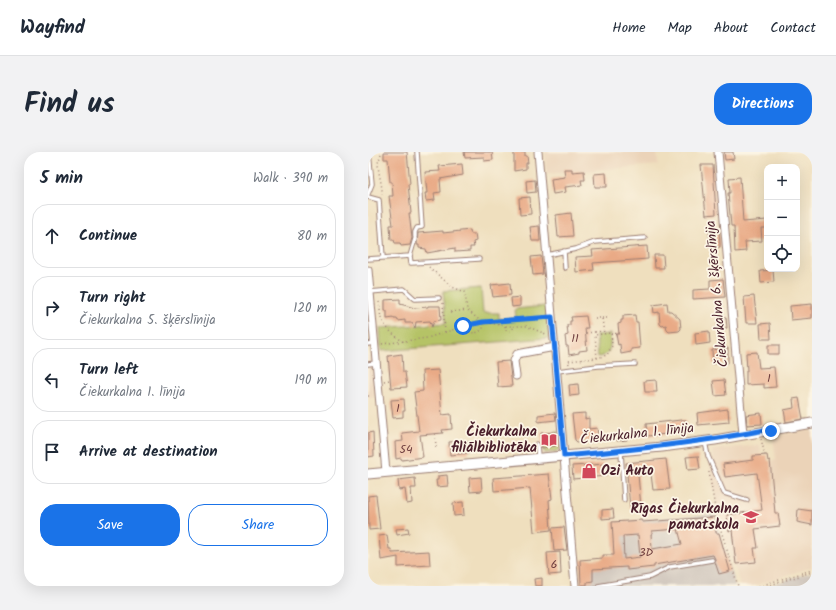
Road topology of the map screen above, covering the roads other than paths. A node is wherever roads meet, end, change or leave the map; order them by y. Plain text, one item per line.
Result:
1 (369, 152) edge
2 (417, 152) edge
3 (538, 152) edge
4 (718, 152) edge
5 (368, 194) edge
6 (368, 197) edge
7 (645, 238) dead end
8 (564, 251) junction
9 (547, 255) junction
10 (410, 256) junction
11 (383, 258) junction
12 (368, 259) edge
13 (479, 259) dead end
14 (565, 268) dead end
15 (368, 270) edge
16 (370, 292) junction
17 (439, 298) dead end
18 (369, 304) edge
19 (373, 344) edge
20 (555, 347) junction
21 (376, 363) junction
22 (368, 364) edge
23 (635, 364) dead end
24 (556, 369) junction
25 (516, 376) dead end
26 (812, 423) edge
27 (743, 434) junction
28 (705, 441) junction
29 (537, 444) dead end
30 (621, 451) junction
31 (564, 456) junction
32 (538, 459) junction
33 (386, 472) junction
34 (368, 474) edge
35 (624, 500) dead end
36 (747, 500) dead end
37 (712, 560) dead end
38 (575, 586) edge
39 (598, 586) edge

1 - 5 lane
2 - 10 lane
3 - 9 street
4 - 27 street, Čiekurkalna 6. šķērslīnija
6 - 11 lane
7 - 8 lane
8 - 9 lane
8 - 14 lane
9 - 20 street
10 - 11 lane
10 - 13 lane
11 - 12 lane
15 - 16 street
16 - 17 lane
16 - 18 street
18 - 19 street
19 - 21 street
20 - 24 street
20 - 25 street
21 - 22 lane
21 - 33 street
23 - 24 lane
24 - 31 street
26 - 27 street, Čiekurkalna 1. līnija
27 - 28 street, Čiekurkalna 1. līnija
28 - 30 street, Čiekurkalna 1. līnija
28 - 36 lane
29 - 32 lane
30 - 31 street, Čiekurkalna 1. līnija
30 - 35 lane
31 - 32 street, Čiekurkalna 1. līnija
31 - 38 street
32 - 33 street, Čiekurkalna 1. līnija
33 - 34 street, Čiekurkalna 1. līnija
37 - 39 lane

